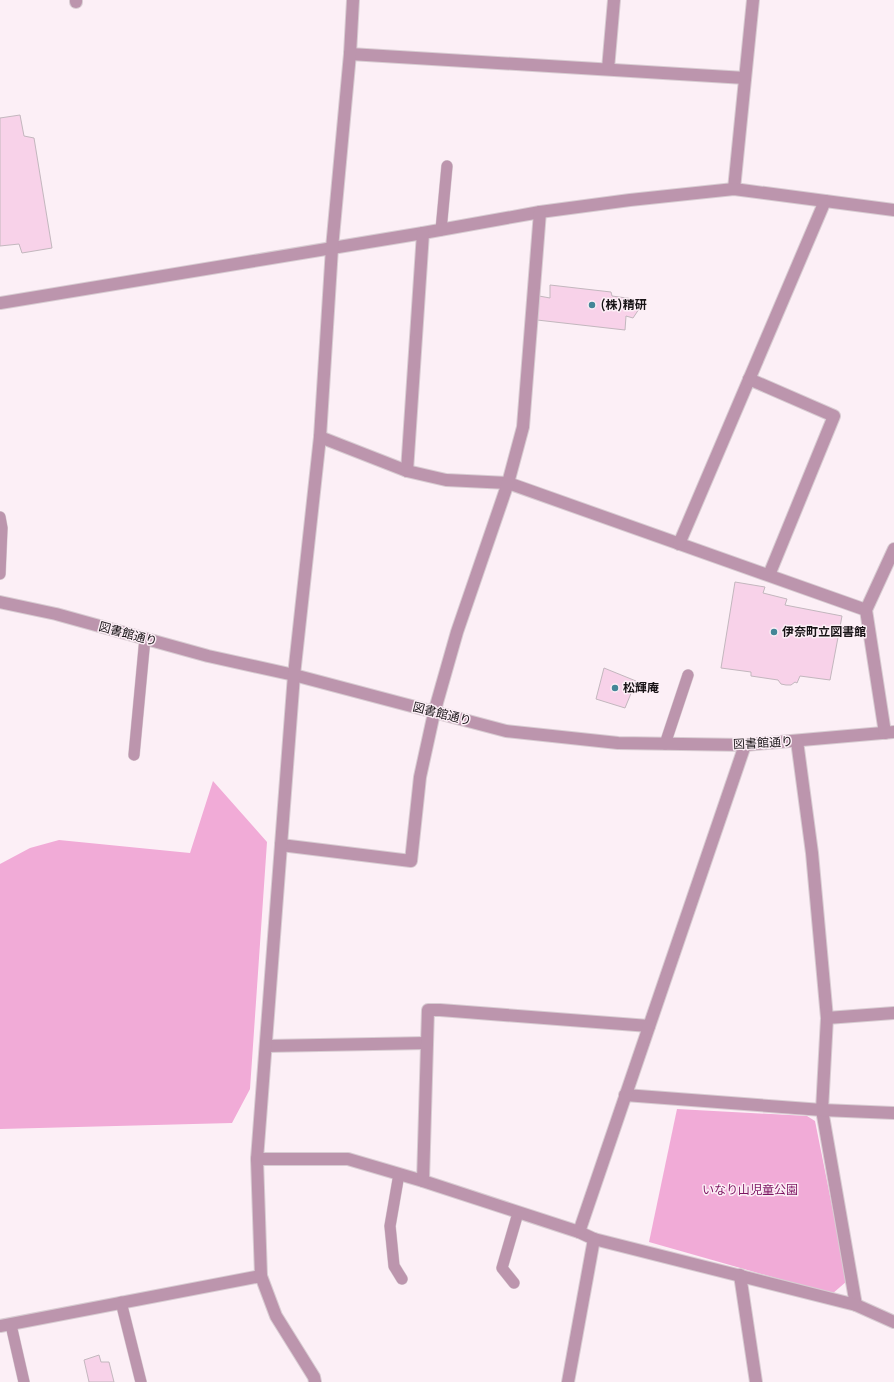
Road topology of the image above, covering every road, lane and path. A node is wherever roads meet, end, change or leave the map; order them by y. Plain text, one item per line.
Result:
1 (353, 0) edge
2 (614, 0) edge
3 (753, 0) edge
4 (350, 54) junction
5 (608, 69) junction
6 (745, 78) junction
7 (447, 166) dead end
8 (734, 189) junction
9 (825, 201) junction
10 (894, 210) edge
11 (540, 212) junction
12 (440, 230) junction
13 (423, 233) junction
14 (332, 248) junction
15 (0, 303) edge
16 (749, 379) junction
17 (320, 437) junction
18 (407, 471) junction
19 (508, 483) junction
20 (0, 517) edge
21 (679, 544) junction
22 (894, 549) edge
23 (0, 574) edge
24 (768, 575) junction
25 (0, 602) edge
26 (866, 610) junction
27 (145, 638) junction
28 (294, 675) junction
29 (688, 675) dead end
30 (434, 713) junction
31 (890, 732) edge
32 (796, 741) junction
33 (664, 744) junction
34 (744, 745) junction
35 (134, 755) dead end
36 (281, 845) junction
37 (894, 1013) edge
38 (828, 1018) junction
39 (649, 1026) junction
40 (427, 1043) junction
41 (266, 1046) junction
42 (625, 1095) junction
43 (822, 1110) junction
44 (894, 1113) edge
45 (257, 1159) junction
46 (399, 1174) junction
47 (423, 1181) junction
48 (518, 1213) junction
49 (579, 1232) junction
50 (594, 1239) junction
51 (740, 1275) junction
52 (261, 1276) junction
53 (402, 1279) dead end
54 (514, 1283) dead end
55 (121, 1302) junction
56 (856, 1305) junction
57 (894, 1322) edge
58 (5, 1325) edge
59 (24, 1382) edge
60 (141, 1382) edge
61 (315, 1382) edge
62 (568, 1382) edge
63 (756, 1382) edge

1 - 4 street
2 - 5 street
3 - 6 street
4 - 5 street
4 - 14 street
5 - 6 street
6 - 8 street
7 - 12 lane
8 - 9 street
8 - 11 street
9 - 10 street
9 - 16 street
11 - 12 street
11 - 19 street
12 - 13 street
13 - 14 street
13 - 18 street
14 - 15 street
14 - 17 street
16 - 21 street
16 - 24 street
17 - 18 street
17 - 28 street
18 - 19 street
19 - 21 street
19 - 30 street
20 - 23 lane
21 - 24 street
22 - 26 street
24 - 26 street
25 - 27 street, 図書館通り
26 - 31 street
27 - 28 street, 図書館通り
27 - 35 lane
28 - 30 street, 図書館通り
28 - 36 street
29 - 33 lane
30 - 33 street, 図書館通り
30 - 36 street
31 - 32 street, 図書館通り
32 - 34 street, 図書館通り
32 - 38 street
33 - 34 street, 図書館通り
34 - 39 street
36 - 41 street
37 - 38 street
38 - 43 street
39 - 40 street
39 - 42 street
40 - 41 street
40 - 47 street
41 - 45 street
42 - 43 street
42 - 49 street
43 - 44 street
43 - 56 street
45 - 46 street
45 - 52 street
46 - 47 street
46 - 53 lane
47 - 48 street
48 - 49 street
48 - 54 lane
49 - 50 street
50 - 51 street
50 - 62 street
51 - 56 street
51 - 63 street
52 - 55 street
52 - 61 street
55 - 58 street
55 - 60 lane
56 - 57 street
58 - 59 lane

